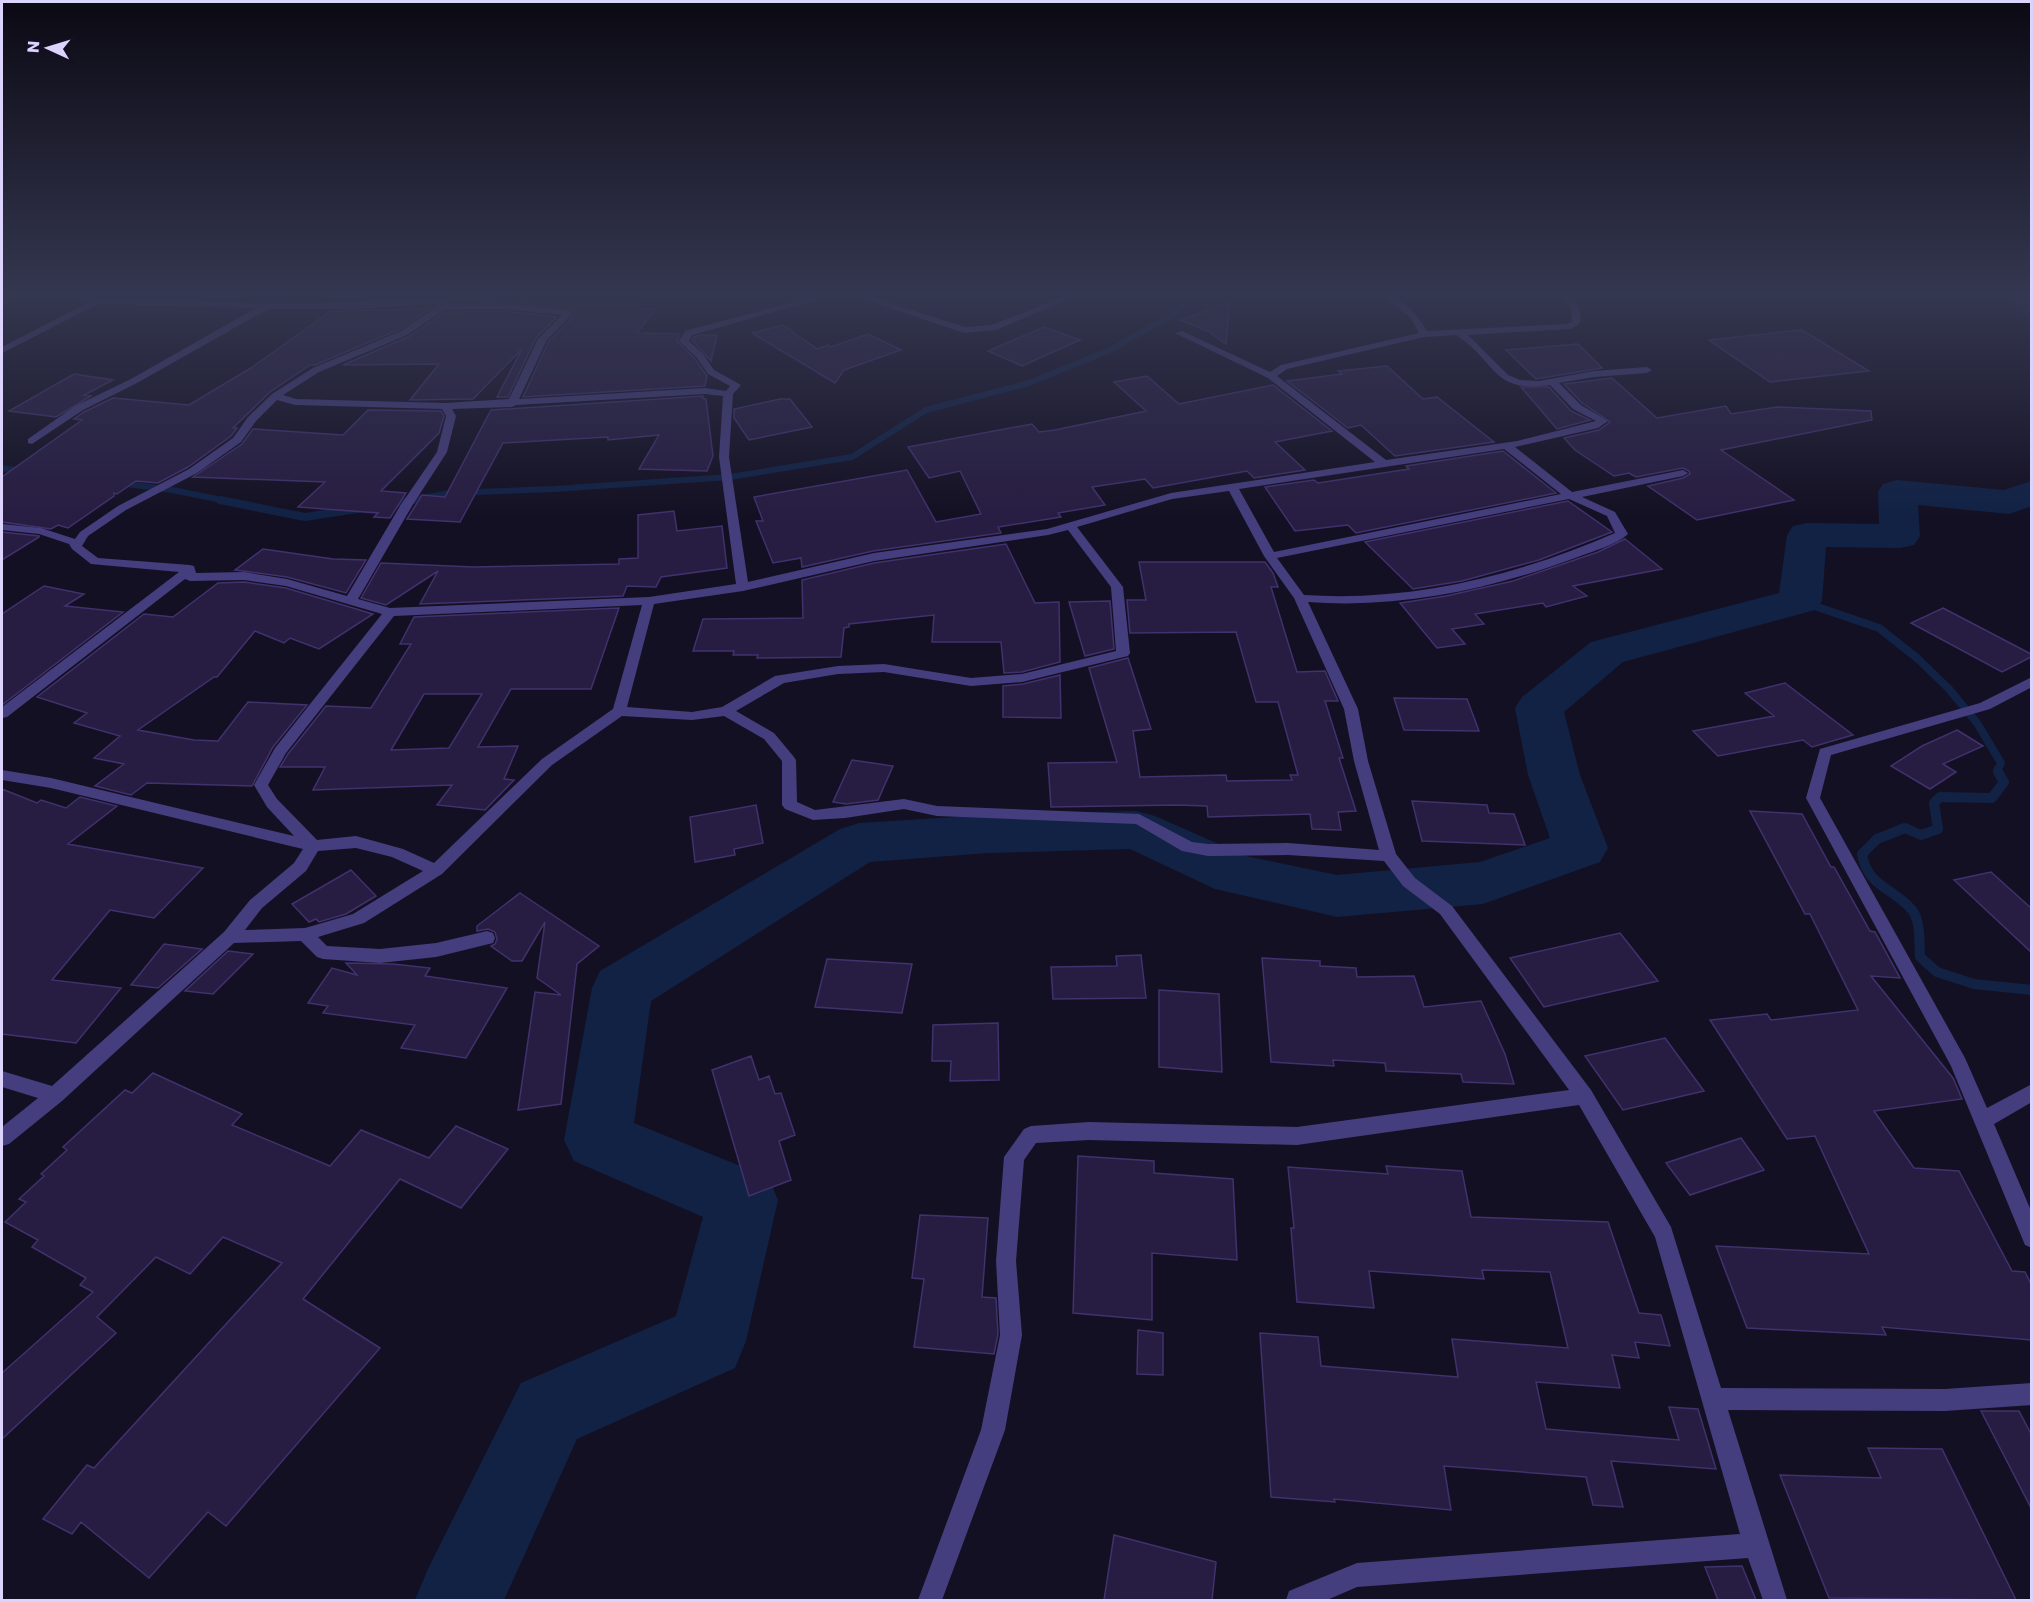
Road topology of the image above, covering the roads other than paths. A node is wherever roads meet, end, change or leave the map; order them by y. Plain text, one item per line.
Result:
1 (157, 368) edge
2 (321, 368) edge
3 (529, 368) edge
4 (708, 368) edge
5 (1253, 368) edge
6 (1283, 368) edge
7 (1496, 368) edge
8 (1647, 370) dead end
9 (1271, 376) junction
10 (1552, 381) junction
11 (728, 394) junction
12 (275, 396) junction
13 (512, 404) junction
14 (445, 406) junction
15 (32, 441) dead end
16 (1507, 446) junction
17 (1383, 463) junction
18 (1683, 473) dead end
19 (1232, 487) junction
20 (1569, 495) junction
21 (1070, 525) junction
22 (2, 527) edge
23 (75, 547) junction
24 (1270, 556) junction
25 (190, 569) junction
26 (743, 587) junction
27 (1300, 598) junction
28 (649, 601) junction
29 (350, 602) junction
30 (390, 612) junction
31 (2031, 681) edge
32 (619, 711) junction
33 (726, 711) junction
34 (2, 714) edge
35 (2, 775) edge
36 (313, 846) junction
37 (1389, 856) junction
38 (436, 870) junction
39 (305, 934) junction
40 (230, 937) junction
41 (486, 938) dead end
42 (2, 1079) edge
43 (2031, 1092) edge
44 (55, 1095) junction
45 (1584, 1096) junction
46 (1983, 1120) junction
47 (2, 1138) edge
48 (2031, 1238) edge
49 (2031, 1394) edge
50 (1714, 1399) junction
51 (1756, 1545) junction
52 (930, 1600) edge
53 (1298, 1600) edge
54 (1775, 1600) edge

1 - 15 street
2 - 12 street
3 - 13 street
4 - 11 street
5 - 9 street
6 - 9 street
7 - 10 street
8 - 10 street
9 - 17 street
10 - 16 street
11 - 13 street
11 - 26 street
12 - 14 street
12 - 23 street
13 - 14 street
14 - 29 street
16 - 17 street
16 - 20 street
17 - 19 street
18 - 20 street
19 - 21 street
19 - 24 street
20 - 24 street
20 - 27 street
21 - 26 street
21 - 33 street
22 - 23 street
23 - 25 street
24 - 27 street
25 - 29 street
25 - 34 street
26 - 28 street
27 - 37 street
28 - 30 street
28 - 32 street
29 - 30 street
30 - 36 street
31 - 46 street
32 - 33 street
32 - 38 street
33 - 37 street
35 - 36 street
36 - 38 street
36 - 40 street
37 - 45 street
38 - 39 street
39 - 40 street
39 - 41 street
40 - 44 street
42 - 44 street
43 - 46 street
44 - 47 street
45 - 50 street
45 - 52 street
46 - 48 street
49 - 50 street
50 - 51 street
51 - 53 street
51 - 54 street

